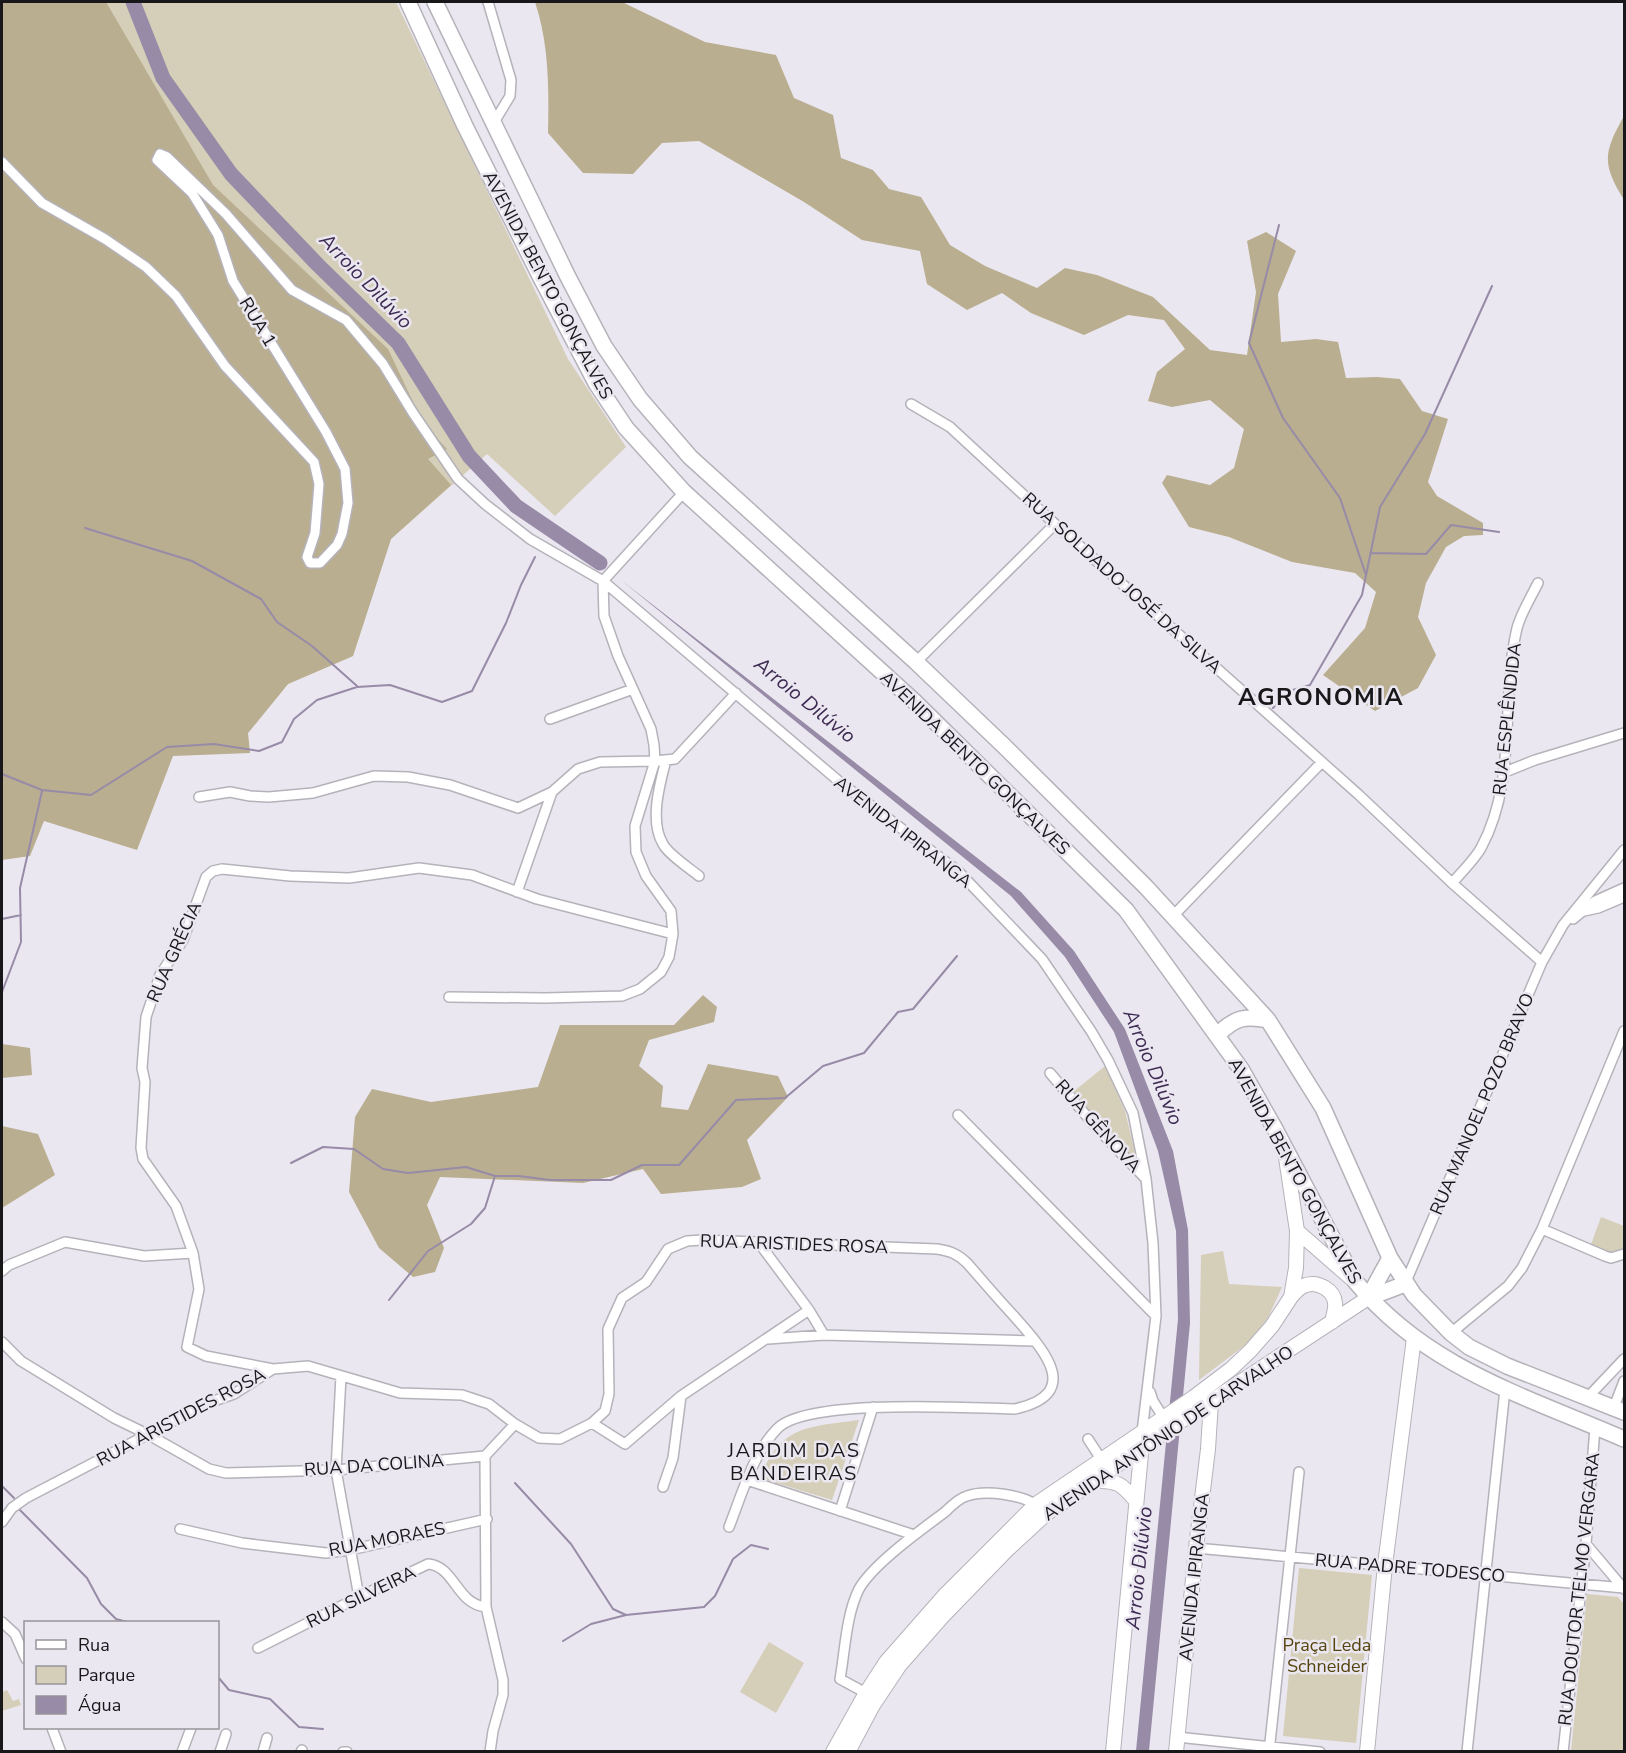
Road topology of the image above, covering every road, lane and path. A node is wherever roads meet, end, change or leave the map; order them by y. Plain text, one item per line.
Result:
1 (408, 2) edge
2 (435, 2) edge
3 (488, 2) edge
4 (493, 124) junction
5 (2, 162) edge
6 (911, 404) dead end
7 (684, 492) junction
8 (1055, 524) junction
9 (603, 581) junction
10 (1538, 583) dead end
11 (916, 662) junction
12 (633, 689) junction
13 (736, 693) junction
14 (550, 719) dead end
15 (1624, 733) edge
16 (666, 760) junction
17 (655, 761) junction
18 (1322, 762) junction
19 (1506, 772) junction
20 (552, 792) junction
21 (199, 797) dead end
22 (1624, 850) edge
23 (699, 876) dead end
24 (1452, 883) junction
25 (1624, 888) edge
26 (517, 892) junction
27 (1624, 897) edge
28 (1584, 911) junction
29 (1173, 916) junction
30 (1563, 925) junction
31 (673, 934) junction
32 (1542, 962) junction
33 (449, 997) dead end
34 (1268, 1020) junction
35 (1624, 1032) edge
36 (1217, 1035) junction
37 (1050, 1073) dead end
38 (958, 1115) dead end
39 (1284, 1146) junction
40 (1146, 1179) junction
41 (1542, 1229) junction
42 (1297, 1231) junction
43 (759, 1243) junction
44 (193, 1253) junction
45 (1624, 1254) edge
46 (1390, 1258) junction
47 (2, 1271) edge
48 (1355, 1281) junction
49 (1405, 1284) junction
50 (1291, 1297) junction
51 (1368, 1298) junction
52 (809, 1310) junction
53 (1156, 1316) junction
54 (1332, 1322) junction
55 (1451, 1333) junction
56 (824, 1335) junction
57 (1414, 1338) junction
58 (768, 1339) junction
59 (1035, 1341) junction
60 (2, 1342) edge
61 (1624, 1359) edge
62 (273, 1369) junction
63 (341, 1376) junction
64 (1624, 1381) edge
65 (1149, 1386) junction
66 (1505, 1389) junction
67 (681, 1396) junction
68 (1588, 1397) junction
69 (1211, 1402) junction
70 (873, 1407) junction
71 (1619, 1410) edge
72 (1165, 1416) junction
73 (592, 1423) junction
74 (515, 1425) junction
75 (1595, 1427) junction
76 (1142, 1432) junction
77 (149, 1434) junction
78 (1088, 1439) dead end
79 (1624, 1439) edge
80 (1142, 1448) junction
81 (485, 1456) junction
82 (1101, 1459) junction
83 (336, 1470) junction
84 (1299, 1472) dead end
85 (747, 1480) junction
86 (1093, 1481) junction
87 (663, 1487) dead end
88 (1136, 1501) junction
89 (1041, 1509) junction
90 (840, 1511) junction
91 (487, 1520) junction
92 (2, 1522) edge
93 (729, 1527) dead end
94 (180, 1529) dead end
95 (914, 1535) junction
96 (1586, 1544) junction
97 (1196, 1548) junction
98 (350, 1550) junction
99 (1291, 1557) junction
100 (1386, 1565) junction
101 (1484, 1575) junction
102 (1580, 1584) junction
103 (1624, 1588) edge
104 (359, 1597) junction
105 (486, 1606) junction
106 (2, 1622) edge
107 (258, 1648) dead end
108 (24, 1654) edge
109 (866, 1693) junction
110 (52, 1729) edge
111 (191, 1729) edge
112 (226, 1734) dead end
113 (1177, 1737) junction
114 (267, 1738) dead end
115 (1270, 1749) edge
116 (61, 1752) edge
117 (182, 1752) edge
118 (220, 1752) edge
119 (262, 1752) edge
120 (490, 1752) edge
121 (833, 1752) edge
122 (848, 1752) edge
123 (1113, 1752) edge
124 (1176, 1752) edge
125 (1320, 1752) edge
126 (1366, 1752) edge
127 (1467, 1752) edge
128 (1563, 1752) edge

1 - 7 main road, AVENIDA BENTO GONÇALVES
2 - 4 main road, AVENIDA BENTO GONÇALVES
3 - 4 street
4 - 11 main road, AVENIDA BENTO GONÇALVES
5 - 9 street, RUA 1
6 - 8 street, RUA SOLDADO JOSÉ DA SILVA
7 - 9 street
7 - 36 main road, AVENIDA BENTO GONÇALVES
8 - 11 street
8 - 18 street, RUA SOLDADO JOSÉ DA SILVA
9 - 12 street
9 - 13 street, AVENIDA IPIRANGA
10 - 19 street, RUA ESPLÊNDIDA
11 - 29 main road, AVENIDA BENTO GONÇALVES
12 - 14 street
12 - 17 street
13 - 16 street
13 - 40 street, AVENIDA IPIRANGA
15 - 19 street
16 - 17 street
16 - 23 street
17 - 20 street
17 - 31 street
18 - 24 street, RUA SOLDADO JOSÉ DA SILVA
18 - 29 street
19 - 24 street, RUA ESPLÊNDIDA
20 - 21 street
20 - 26 street
22 - 30 street, RUA MANOEL POZO BRAVO
24 - 32 street, RUA SOLDADO JOSÉ DA SILVA
25 - 28 street
26 - 31 street, RUA GRÉCIA
26 - 44 street, RUA GRÉCIA
27 - 28 street
28 - 30 street
29 - 34 main road, AVENIDA BENTO GONÇALVES
30 - 32 street, RUA MANOEL POZO BRAVO
31 - 33 street
32 - 49 street, RUA MANOEL POZO BRAVO
34 - 36 main road
34 - 46 main road, AVENIDA BENTO GONÇALVES
35 - 41 street
36 - 39 main road, AVENIDA BENTO GONÇALVES
37 - 40 street, RUA GÊNOVA
38 - 53 street
39 - 42 main road, AVENIDA ANTÔNIO DE CARVALHO
39 - 48 main road, AVENIDA BENTO GONÇALVES
40 - 53 street, AVENIDA IPIRANGA
41 - 45 street
41 - 55 street
42 - 48 main road
42 - 50 main road, AVENIDA ANTÔNIO DE CARVALHO
43 - 52 street
43 - 59 street, RUA ARISTIDES ROSA
43 - 73 street, RUA ARISTIDES ROSA
44 - 47 street
44 - 62 street, RUA GRÉCIA
46 - 49 main road, AVENIDA BENTO GONÇALVES
46 - 51 main road
48 - 51 main road, AVENIDA BENTO GONÇALVES
49 - 51 main road
49 - 55 main road, AVENIDA BENTO GONÇALVES
50 - 54 main road
50 - 72 main road, AVENIDA ANTÔNIO DE CARVALHO
51 - 54 main road, AVENIDA ANTÔNIO DE CARVALHO
51 - 57 main road, AVENIDA BENTO GONÇALVES
52 - 56 street
52 - 58 street
53 - 65 street, AVENIDA IPIRANGA
54 - 69 main road, AVENIDA ANTÔNIO DE CARVALHO
55 - 68 main road, AVENIDA BENTO GONÇALVES
56 - 58 street
56 - 59 street
57 - 66 main road, AVENIDA BENTO GONÇALVES
57 - 100 main road
58 - 67 street
59 - 70 street, RUA ARISTIDES ROSA
60 - 77 street, RUA DA COLINA
61 - 68 street
62 - 63 street, RUA ARISTIDES ROSA
62 - 77 street, RUA ARISTIDES ROSA
63 - 74 street, RUA ARISTIDES ROSA
63 - 83 street
64 - 71 street
65 - 72 street, AVENIDA IPIRANGA
65 - 76 street, AVENIDA IPIRANGA
66 - 75 main road, AVENIDA BENTO GONÇALVES
66 - 101 street
67 - 73 street
67 - 87 street
68 - 71 main road, AVENIDA BENTO GONÇALVES
69 - 80 main road, AVENIDA ANTÔNIO DE CARVALHO
69 - 97 main road, AVENIDA IPIRANGA
70 - 85 street
70 - 90 street
72 - 76 main road, AVENIDA ANTÔNIO DE CARVALHO
73 - 74 street, RUA ARISTIDES ROSA
74 - 81 street
75 - 79 main road, AVENIDA BENTO GONÇALVES
75 - 96 street, RUA DOUTOR TELMO VERGARA
76 - 80 main road, AVENIDA IPIRANGA
76 - 82 main road, AVENIDA ANTÔNIO DE CARVALHO
77 - 83 street, RUA DA COLINA
77 - 92 street, RUA ARISTIDES ROSA
78 - 82 street
80 - 86 main road, AVENIDA ANTÔNIO DE CARVALHO
80 - 88 main road, AVENIDA IPIRANGA
81 - 83 street, RUA DA COLINA
81 - 91 street
82 - 89 main road, AVENIDA ANTÔNIO DE CARVALHO
83 - 98 street
84 - 99 street
85 - 90 street
85 - 93 street
86 - 88 main road
86 - 89 main road, AVENIDA ANTÔNIO DE CARVALHO
88 - 123 main road, AVENIDA IPIRANGA
89 - 95 street
89 - 109 main road, AVENIDA ANTÔNIO DE CARVALHO
89 - 122 main road, AVENIDA ANTÔNIO DE CARVALHO
90 - 95 street
91 - 98 street, RUA MORAES
91 - 105 street
94 - 98 street, RUA MORAES
95 - 109 street
96 - 102 street, RUA DOUTOR TELMO VERGARA
96 - 103 street, RUA PADRE TODESCO
97 - 99 street, RUA PADRE TODESCO
97 - 113 main road, AVENIDA IPIRANGA
98 - 104 street
99 - 100 street, RUA PADRE TODESCO
99 - 115 street
100 - 101 street, RUA PADRE TODESCO
100 - 126 main road
101 - 102 street, RUA PADRE TODESCO
101 - 127 street
102 - 103 street, RUA PADRE TODESCO
102 - 128 street, RUA DOUTOR TELMO VERGARA
104 - 105 street, RUA SILVEIRA
104 - 107 street, RUA SILVEIRA
105 - 120 street
106 - 108 street
109 - 121 main road, AVENIDA ANTÔNIO DE CARVALHO
110 - 116 street
111 - 117 street
112 - 118 street
113 - 115 street
113 - 124 main road, AVENIDA IPIRANGA
114 - 119 street
115 - 125 street

